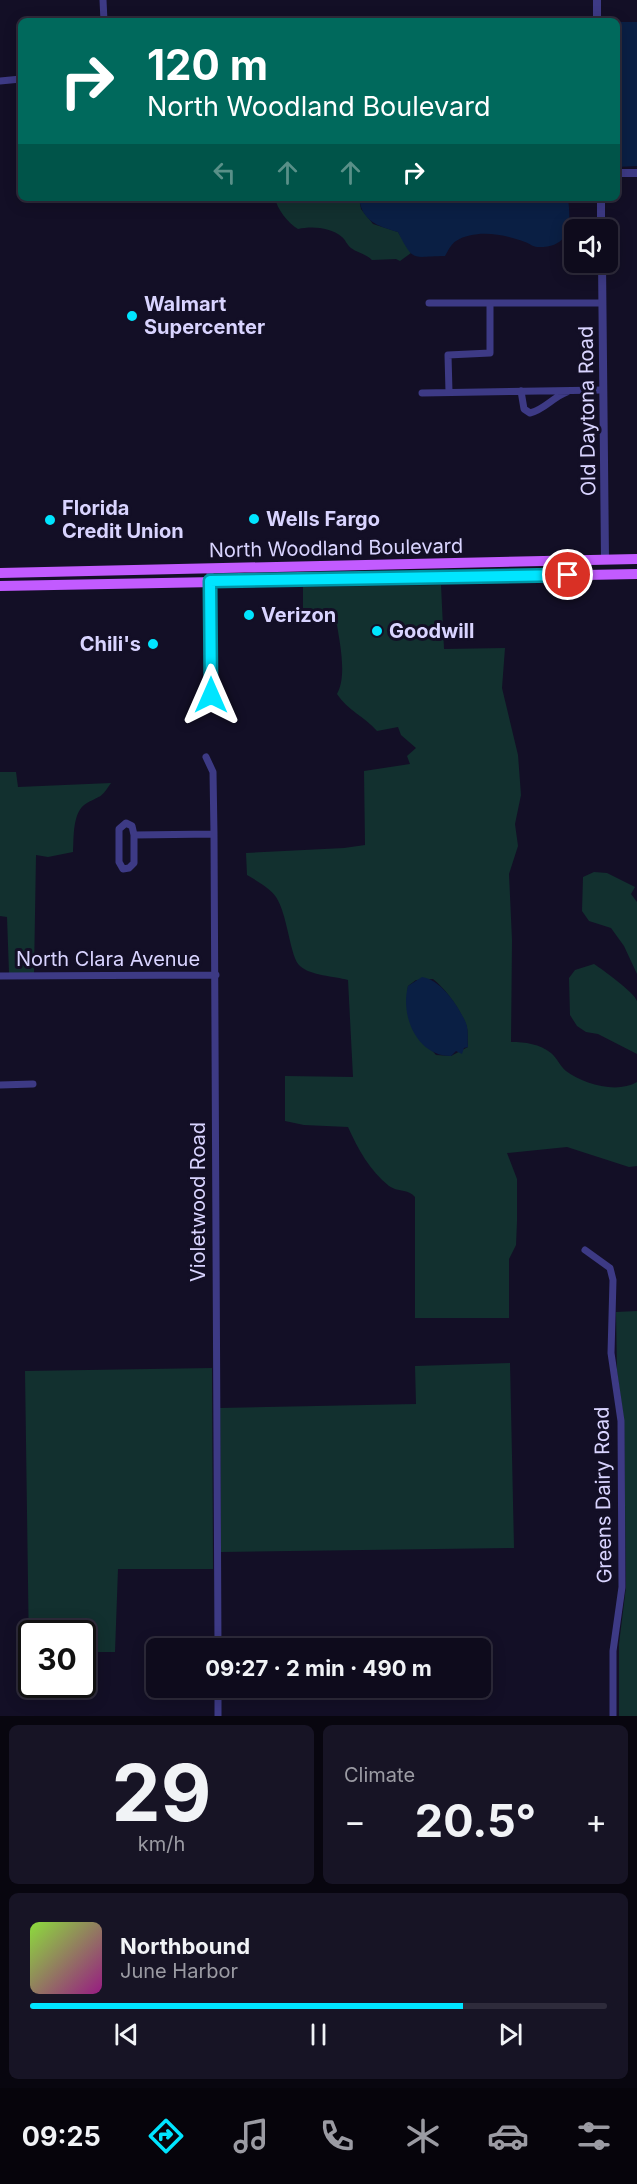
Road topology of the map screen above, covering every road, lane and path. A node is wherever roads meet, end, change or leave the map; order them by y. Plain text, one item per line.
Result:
1 (104, 0) edge
2 (597, 0) edge
3 (104, 18) edge
4 (597, 18) edge
5 (18, 79) edge
6 (0, 81) edge
7 (620, 173) edge
8 (637, 173) edge
9 (601, 201) edge
10 (601, 219) edge
11 (602, 273) edge
12 (429, 303) dead end
13 (490, 303) junction
14 (602, 303) junction
15 (570, 390) junction
16 (603, 390) junction
17 (521, 391) junction
18 (449, 392) junction
19 (422, 393) dead end
20 (637, 558) edge
21 (605, 559) junction
22 (623, 559) junction
23 (429, 564) junction
24 (408, 565) junction
25 (210, 569) junction
26 (4, 573) edge
27 (602, 574) junction
28 (637, 574) edge
29 (539, 576) junction
30 (411, 577) junction
31 (381, 578) junction
32 (210, 581) junction
33 (4, 586) edge
34 (211, 695) dead end
35 (206, 757) dead end
36 (214, 834) junction
37 (134, 835) junction
38 (216, 975) junction
39 (0, 976) edge
40 (33, 1084) dead end
41 (0, 1085) edge
42 (585, 1250) dead end
43 (218, 1638) edge
44 (218, 1698) edge
45 (218, 1716) edge
46 (613, 1716) edge

1 - 3 street
2 - 4 street
5 - 6 street
7 - 8 street
9 - 10 street
11 - 14 street, Old Daytona Road
12 - 13 street
13 - 14 street
13 - 18 street
14 - 16 street, Old Daytona Road
15 - 16 street
15 - 17 street
15 - 17 street
16 - 21 street, Old Daytona Road
17 - 18 street
18 - 19 street
20 - 22 main road, North Woodland Boulevard
21 - 22 main road, North Woodland Boulevard
21 - 23 main road, North Woodland Boulevard
21 - 29 main road
22 - 27 main road
23 - 24 main road, North Woodland Boulevard
23 - 30 main road
24 - 25 main road, North Woodland Boulevard
24 - 31 main road
25 - 26 main road, North Woodland Boulevard
25 - 32 street
26 - 33 street
27 - 28 main road, North Woodland Boulevard
27 - 29 main road, North Woodland Boulevard
29 - 30 main road, North Woodland Boulevard
30 - 31 main road, North Woodland Boulevard
31 - 32 main road, North Woodland Boulevard
32 - 33 main road, North Woodland Boulevard
32 - 34 street
35 - 36 street, Violetwood Road
36 - 37 street
36 - 38 street, Violetwood Road
37 - 37 street
38 - 39 street, North Clara Avenue
38 - 43 street, Violetwood Road
40 - 41 street
42 - 46 street, Greens Dairy Road
44 - 45 street

